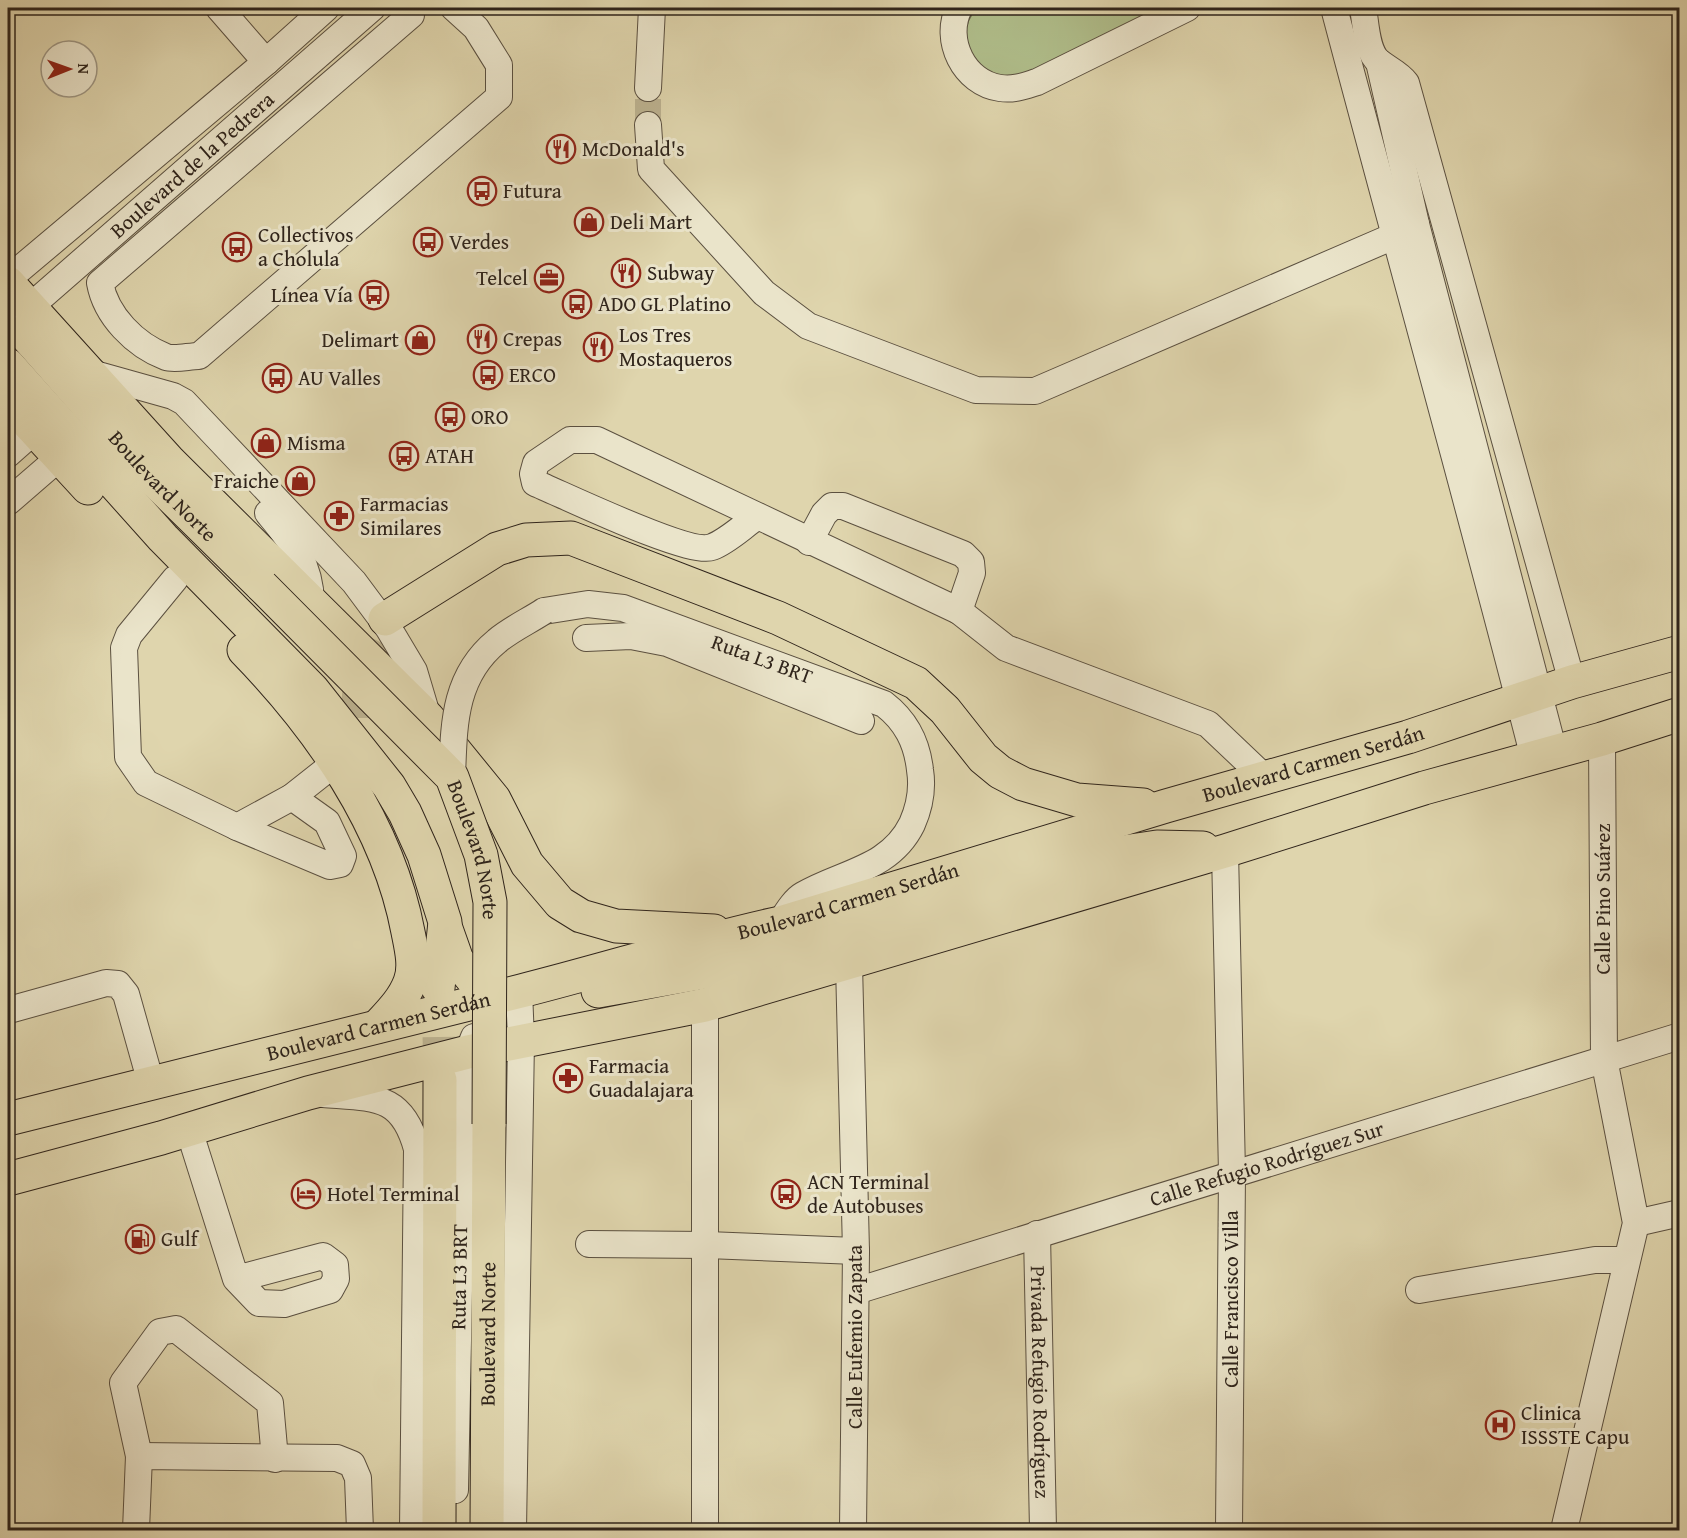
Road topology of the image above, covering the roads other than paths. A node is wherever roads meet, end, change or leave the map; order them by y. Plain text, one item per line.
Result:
1 (219, 8) edge
2 (372, 8) edge
3 (411, 8) edge
4 (454, 8) edge
5 (652, 8) edge
6 (959, 8) edge
7 (1187, 8) edge
8 (1334, 8) edge
9 (1363, 8) edge
10 (315, 11) edge
11 (266, 62) junction
12 (1379, 62) junction
13 (648, 88) tunnel mouth
14 (648, 125) tunnel mouth
15 (1416, 224) junction
16 (1394, 236) junction
17 (13, 301) edge
18 (8, 364) edge
19 (91, 373) junction
20 (143, 387) junction
21 (8, 401) edge
22 (34, 431) junction
23 (8, 454) edge
24 (60, 457) junction
25 (8, 501) edge
26 (758, 516) junction
27 (809, 542) junction
28 (175, 579) junction
29 (311, 602) junction
30 (959, 611) junction
31 (385, 619) tunnel mouth
32 (586, 638) dead end
33 (1680, 652) edge
34 (1572, 682) junction
35 (1529, 696) junction
36 (1680, 714) edge
37 (358, 718) tunnel mouth
38 (429, 718) junction
39 (861, 721) dead end
40 (1408, 737) junction
41 (1602, 739) junction
42 (1544, 755) junction
43 (350, 757) junction
44 (452, 777) junction
45 (1266, 779) junction
46 (1424, 788) junction
47 (292, 797) junction
48 (1166, 806) junction
49 (237, 827) junction
50 (1225, 851) junction
51 (445, 922) junction
52 (780, 923) junction
53 (734, 932) junction
54 (849, 964) junction
55 (438, 988) tunnel mouth
56 (498, 989) junction
57 (552, 998) dead end
58 (705, 1005) junction
59 (9, 1010) dead end
60 (378, 1026) junction
61 (1680, 1036) edge
62 (521, 1040) junction
63 (468, 1052) junction
64 (1604, 1059) junction
65 (440, 1080) tunnel mouth
66 (151, 1083) junction
67 (308, 1093) junction
68 (8, 1119) edge
69 (189, 1130) junction
70 (1232, 1173) junction
71 (12, 1183) edge
72 (1680, 1213) edge
73 (1636, 1223) junction
74 (1037, 1234) junction
75 (589, 1244) dead end
76 (707, 1245) junction
77 (856, 1251) junction
78 (1625, 1260) junction
79 (236, 1279) dead end
80 (1419, 1290) dead end
81 (856, 1292) junction
82 (139, 1456) junction
83 (275, 1458) junction
84 (1568, 1529) edge
85 (136, 1530) edge
86 (360, 1530) edge
87 (413, 1530) edge
88 (439, 1530) edge
89 (454, 1530) edge
90 (488, 1530) edge
91 (513, 1530) edge
92 (705, 1530) edge
93 (853, 1530) edge
94 (1043, 1530) edge
95 (1229, 1530) edge

1 - 11 street
2 - 17 street, Boulevard de la Pedrera
3 - 4 street
5 - 13 street
6 - 7 street
8 - 16 street
9 - 12 street
10 - 11 street, Boulevard de la Pedrera
11 - 17 street, Boulevard de la Pedrera
12 - 15 street
12 - 34 street
14 - 16 street
15 - 16 street
15 - 35 street
16 - 35 street
17 - 19 main road
17 - 44 main road, Boulevard Norte, bridge
18 - 43 main road, Boulevard Norte
19 - 20 street
19 - 29 main road
20 - 29 street
20 - 38 street
21 - 22 main road
22 - 23 street
22 - 24 main road
24 - 25 street
24 - 28 main road
26 - 26 street
26 - 27 street
27 - 30 street
27 - 30 street
28 - 43 main road
28 - 49 street
29 - 38 main road
30 - 45 street
31 - 48 main road
32 - 39 street
33 - 34 main road, Boulevard Carmen Serdán
34 - 35 main road, Boulevard Carmen Serdán
35 - 40 main road, Boulevard Carmen Serdán
35 - 42 street
36 - 41 main road
37 - 43 main road
38 - 53 main road
40 - 45 main road, Boulevard Carmen Serdán
40 - 46 main road
41 - 42 main road
41 - 64 street, Calle Pino Suárez
42 - 46 main road
43 - 47 street
43 - 51 main road, Boulevard Norte
43 - 60 main road
44 - 52 street, Ruta L3 BRT, bridge
44 - 90 main road, Boulevard Norte, bridge
45 - 48 main road, Boulevard Carmen Serdán
46 - 50 main road
47 - 49 street
47 - 49 street
48 - 52 main road, Boulevard Carmen Serdán
50 - 54 main road
50 - 57 main road
50 - 70 street, Calle Francisco Villa
51 - 55 main road, Boulevard Norte
51 - 56 main road
52 - 53 main road, Boulevard Carmen Serdán
53 - 56 main road, Boulevard Carmen Serdán
54 - 58 main road
54 - 77 street, Calle Eufemio Zapata
56 - 60 main road, Boulevard Carmen Serdán
56 - 62 street, Boulevard Norte
56 - 63 street, Ruta L3 BRT
58 - 62 main road
58 - 76 street
59 - 66 street
60 - 66 main road, Boulevard Carmen Serdán
61 - 64 street, Calle Refugio Rodríguez Sur
62 - 63 main road
62 - 91 street, Boulevard Norte
63 - 67 main road
63 - 89 street, Ruta L3 BRT
64 - 70 street, Calle Refugio Rodríguez Sur
64 - 73 street, Calle Pino Suárez
65 - 88 main road
66 - 68 main road, Boulevard Carmen Serdán
67 - 69 main road
67 - 87 street
69 - 71 main road
69 - 79 street
70 - 74 street, Calle Refugio Rodríguez Sur
70 - 95 street, Calle Francisco Villa
72 - 73 street
73 - 78 street
74 - 81 street, Calle Refugio Rodríguez Sur
74 - 94 street, Privada Refugio Rodríguez
75 - 76 street
76 - 77 street
76 - 92 street
77 - 81 street, Calle Eufemio Zapata
78 - 80 street
78 - 84 street
81 - 93 street, Calle Eufemio Zapata
82 - 83 street
82 - 83 street
82 - 85 street
83 - 86 street

